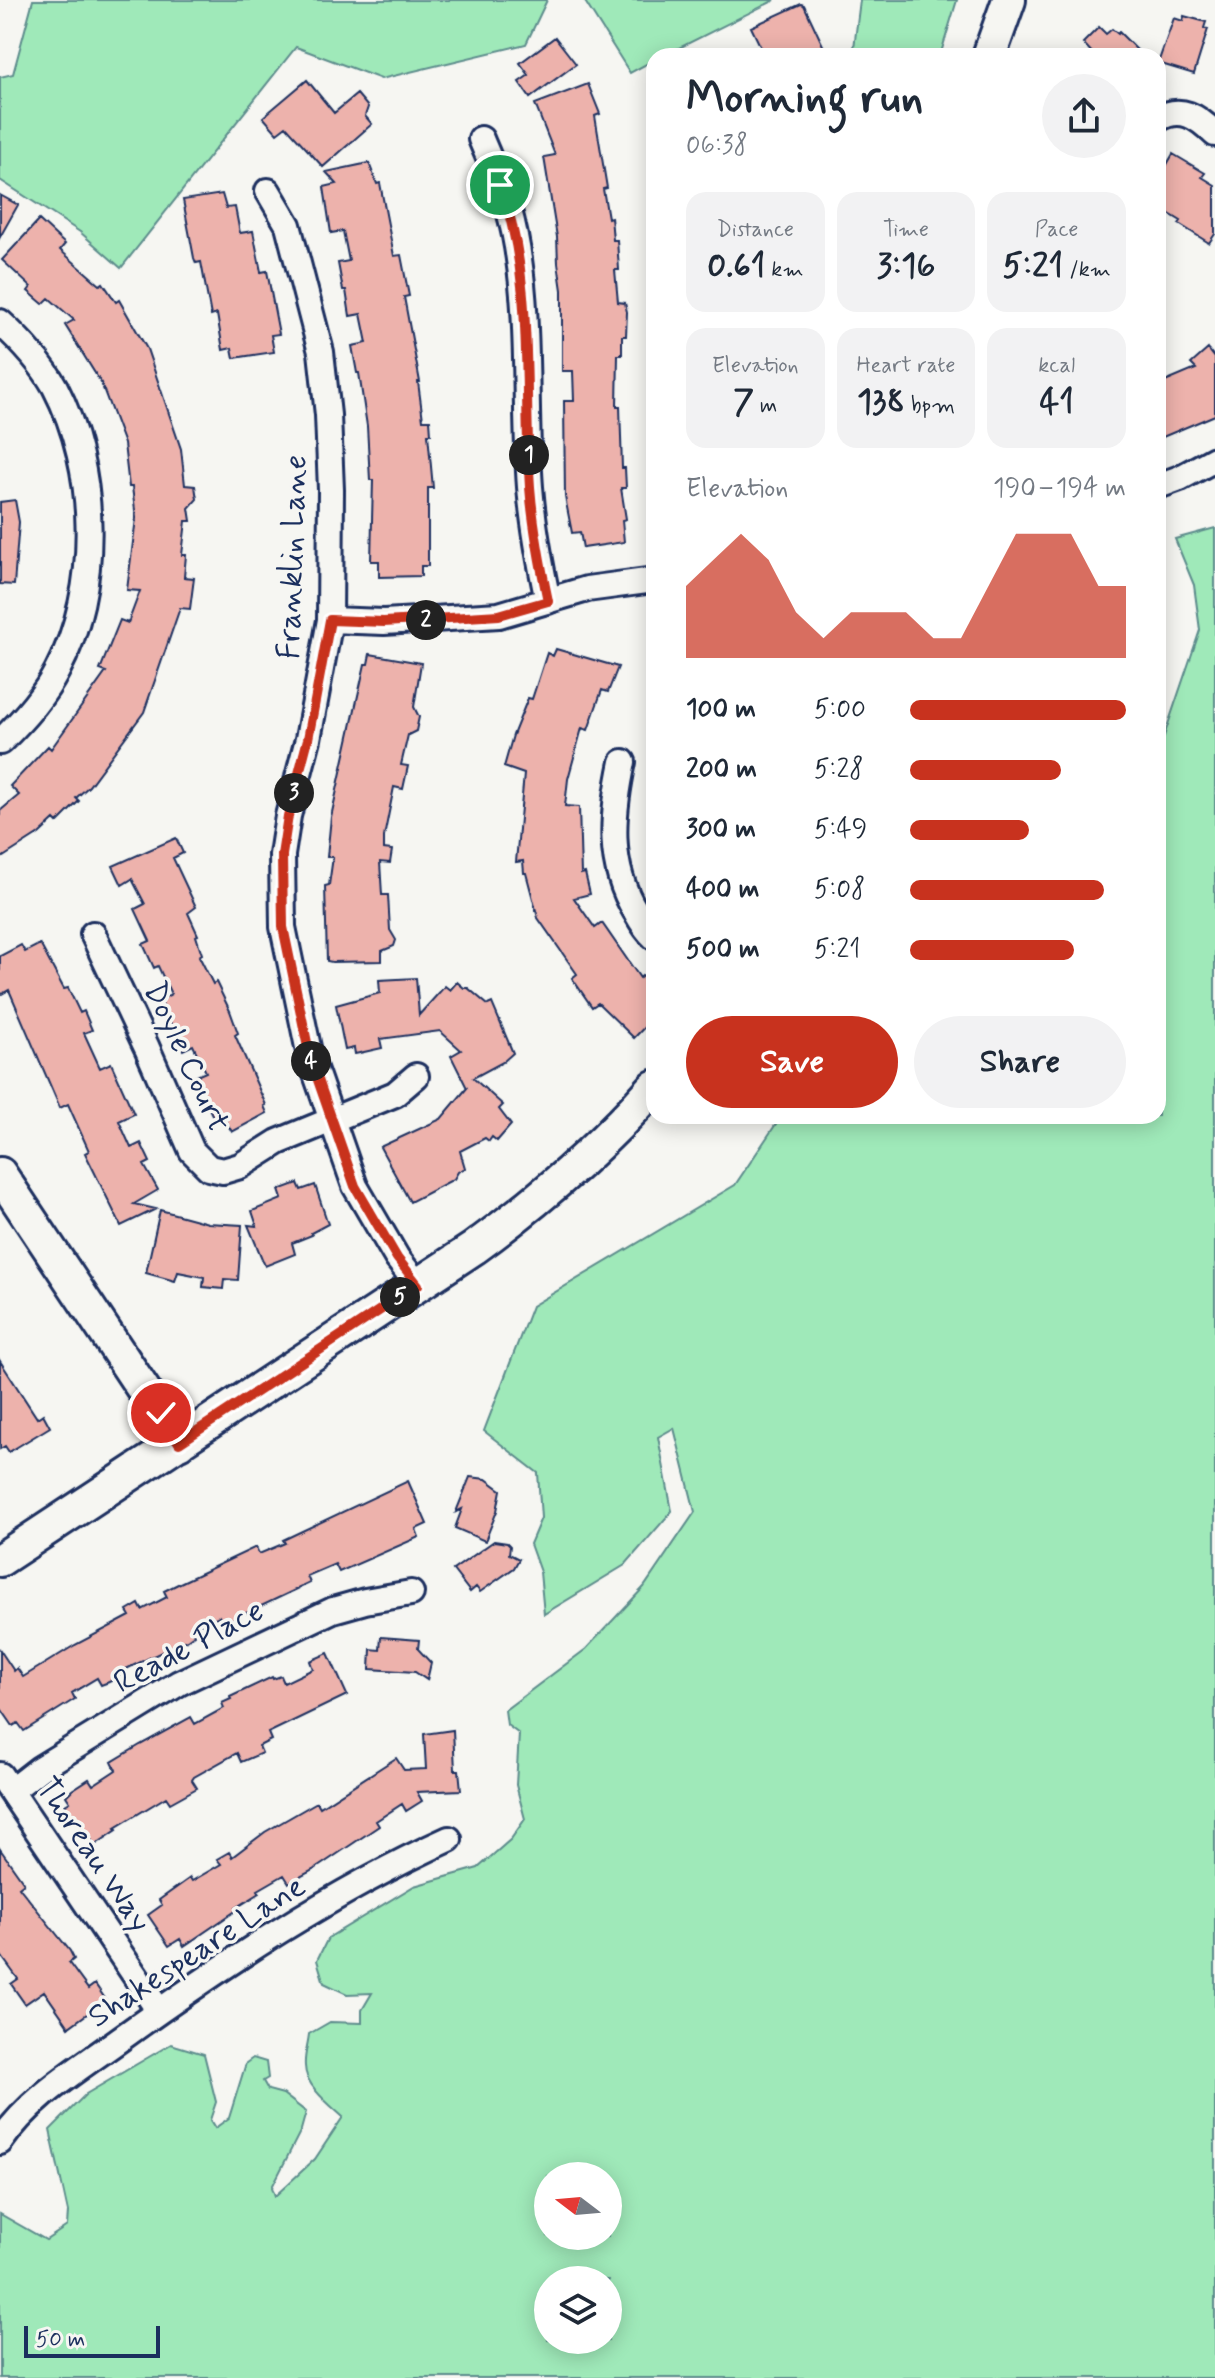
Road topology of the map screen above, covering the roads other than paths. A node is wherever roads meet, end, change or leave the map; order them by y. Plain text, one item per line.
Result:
1 (1009, 0) edge
2 (992, 48) edge
3 (1166, 115) edge
4 (1215, 134) edge
5 (481, 139) dead end
6 (268, 191) dead end
7 (0, 322) edge
8 (1215, 459) edge
9 (1166, 483) edge
10 (646, 581) edge
11 (548, 601) junction
12 (330, 620) junction
13 (0, 742) edge
14 (623, 762) dead end
15 (646, 929) edge
16 (93, 934) dead end
17 (416, 1076) dead end
18 (646, 1096) edge
19 (332, 1121) junction
20 (0, 1174) edge
21 (418, 1285) junction
22 (179, 1443) junction
23 (0, 1560) edge
24 (411, 1593) dead end
25 (6, 1782) edge
26 (449, 1839) dead end
27 (159, 2011) junction
28 (0, 2142) edge

1 - 2 main road
3 - 4 street
5 - 11 street
6 - 12 street, Franklin Lane
7 - 13 street
8 - 9 street
10 - 11 street
11 - 12 street
12 - 19 street, Franklin Lane
14 - 15 street
16 - 19 street, Doyle Court
17 - 19 street
18 - 21 main road
19 - 21 street, Franklin Lane
20 - 22 main road
21 - 22 main road
22 - 23 main road
24 - 25 street, Reade Place
25 - 27 street, Thoreau Way
26 - 27 street, Shakespeare Lane
27 - 28 street, Shakespeare Lane

